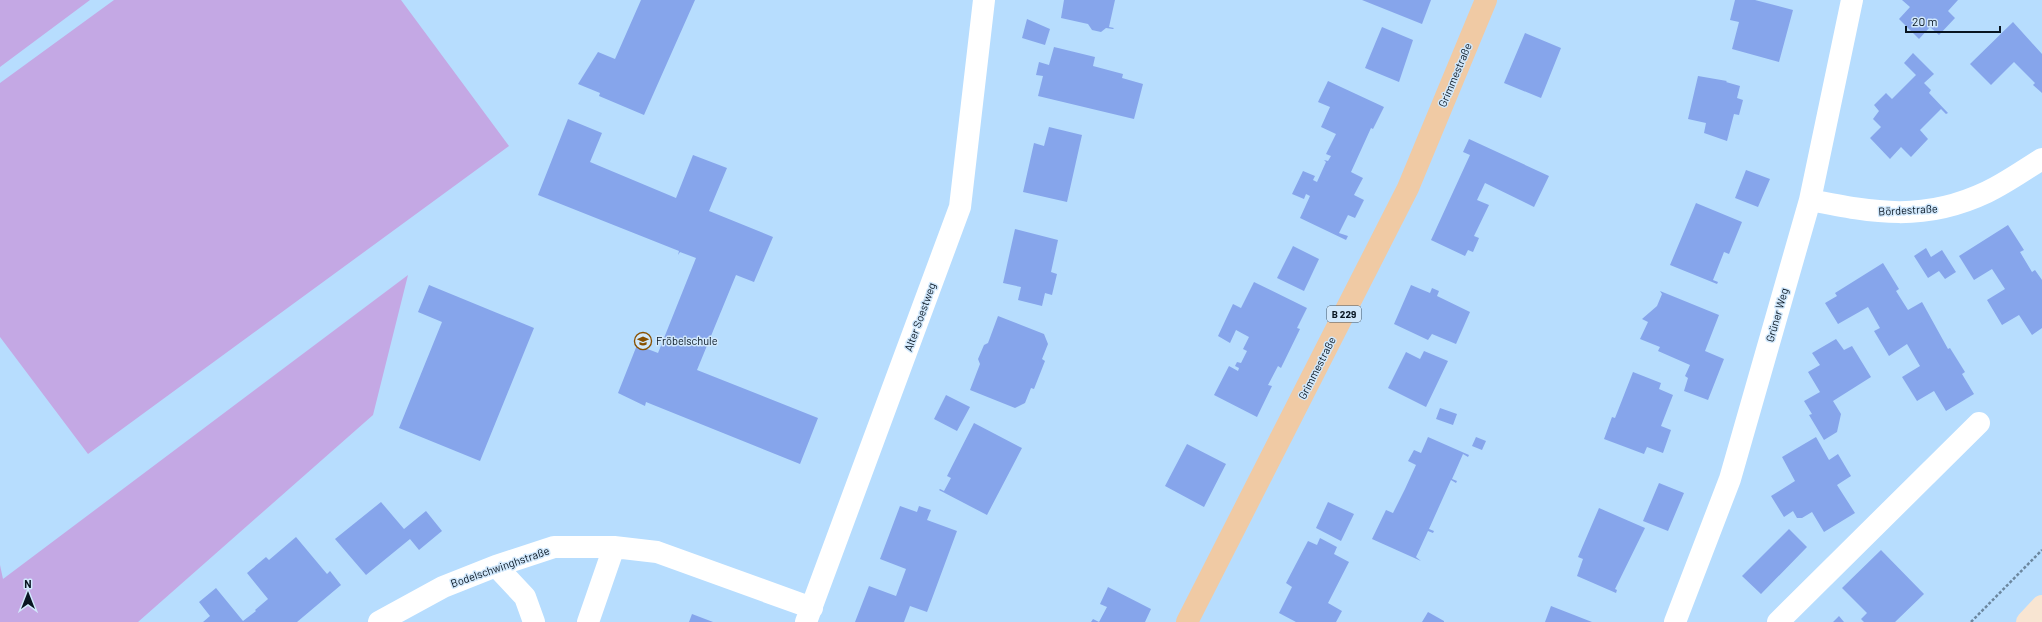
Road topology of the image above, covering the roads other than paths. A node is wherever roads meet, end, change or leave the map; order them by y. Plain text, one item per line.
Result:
1 (984, 0) edge
2 (1486, 0) edge
3 (1852, 0) edge
4 (2042, 159) edge
5 (1810, 200) junction
6 (1978, 423) dead end
7 (614, 547) junction
8 (496, 566) junction
9 (2042, 606) edge
10 (809, 615) edge
11 (379, 622) edge
12 (534, 622) edge
13 (588, 622) edge
14 (1187, 622) edge
15 (1675, 622) edge
16 (1778, 622) edge
17 (2027, 622) edge

1 - 10 street, Alter Soestweg
2 - 14 main road, Grimmestraße / B 229
3 - 5 street, Grüner Weg
4 - 5 street, Bördestraße
5 - 15 street, Grüner Weg
6 - 16 street
7 - 8 street, Bodelschwinghstraße
7 - 10 street, Bodelschwinghstraße
7 - 13 street
8 - 11 street, Bodelschwinghstraße
8 - 12 street
9 - 17 main road

